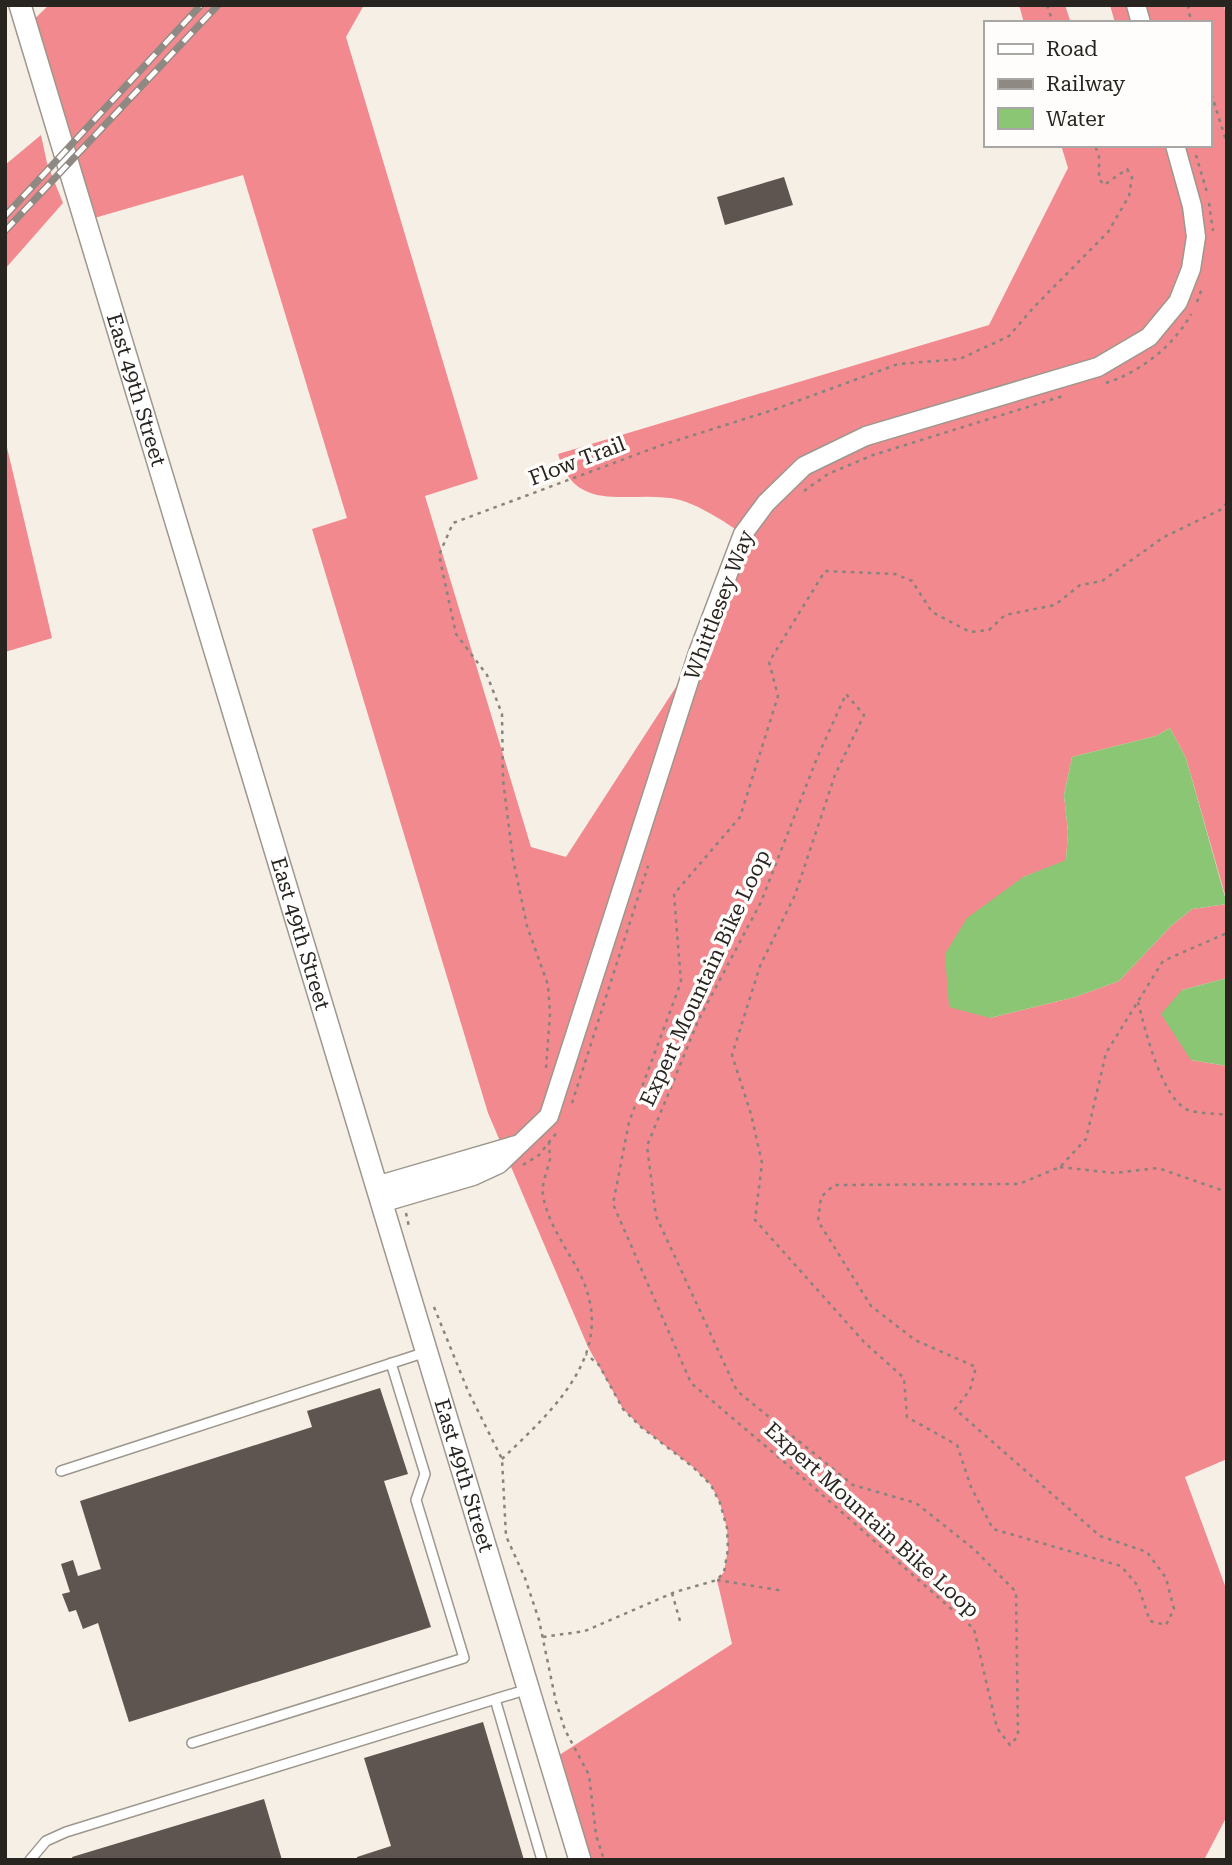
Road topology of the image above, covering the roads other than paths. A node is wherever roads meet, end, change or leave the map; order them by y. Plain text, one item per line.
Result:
1 (20, 5) edge
2 (1176, 147) edge
3 (379, 1195) junction
4 (426, 1352) junction
5 (391, 1363) junction
6 (61, 1471) dead end
7 (528, 1689) junction
8 (495, 1699) junction
9 (192, 1743) dead end
10 (30, 1860) edge
11 (542, 1860) edge
12 (580, 1860) edge

1 - 3 street, East 49th Street
2 - 3 street, Whittlesey Way
3 - 4 street, East 49th Street
4 - 5 lane
4 - 7 street, East 49th Street
5 - 6 lane
5 - 9 lane
7 - 8 lane
7 - 12 street, East 49th Street
8 - 10 lane
8 - 11 lane

